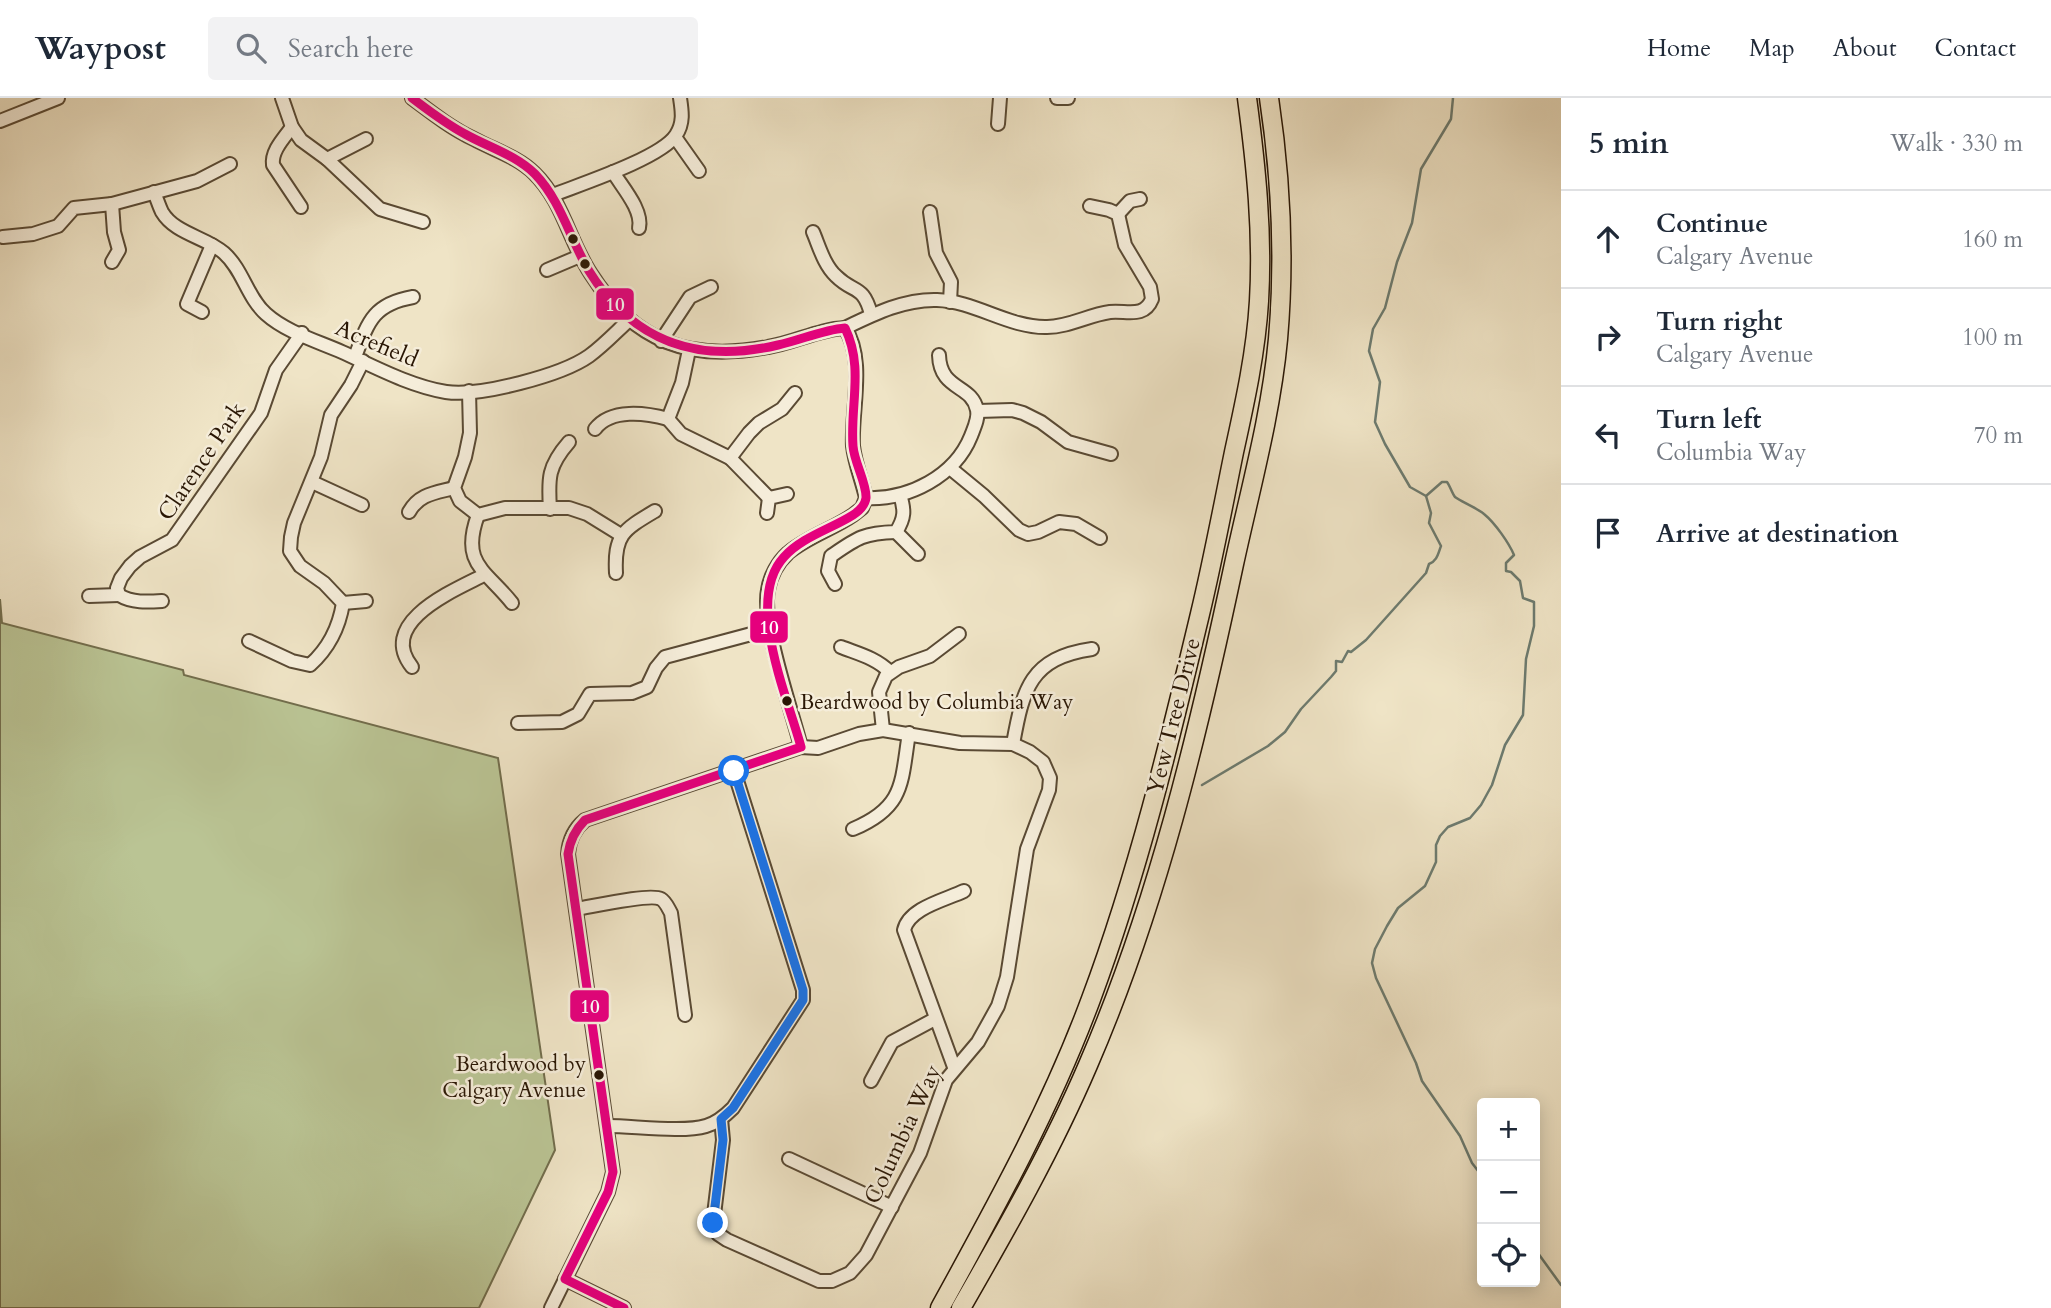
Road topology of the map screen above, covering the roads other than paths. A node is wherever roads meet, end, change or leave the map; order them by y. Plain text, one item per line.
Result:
1 (58, 98) edge
2 (282, 98) edge
3 (412, 98) edge
4 (680, 98) edge
5 (1000, 98) edge
6 (1057, 98) edge
7 (1068, 98) edge
8 (1247, 98) edge
9 (1269, 98) edge
10 (0, 121) edge
11 (998, 124) dead end
12 (292, 127) junction
13 (675, 137) junction
14 (366, 138) dead end
15 (327, 159) junction
16 (230, 164) dead end
17 (699, 171) dead end
18 (613, 172) junction
19 (154, 192) junction
20 (553, 195) junction
21 (1140, 198) dead end
22 (112, 204) junction
23 (1090, 206) dead end
24 (301, 207) dead end
25 (930, 212) dead end
26 (1118, 214) junction
27 (423, 222) dead end
28 (639, 228) dead end
29 (813, 232) dead end
30 (2, 237) dead end
31 (212, 246) junction
32 (580, 256) junction
33 (112, 262) dead end
34 (547, 270) dead end
35 (711, 287) dead end
36 (413, 297) dead end
37 (950, 302) junction
38 (202, 312) dead end
39 (872, 314) junction
40 (629, 320) junction
41 (845, 328) junction
42 (302, 333) junction
43 (1255, 338) junction
44 (661, 341) junction
45 (1278, 341) junction
46 (688, 350) junction
47 (939, 355) dead end
48 (359, 359) junction
49 (469, 391) junction
50 (795, 393) dead end
51 (978, 411) junction
52 (668, 419) junction
53 (595, 429) dead end
54 (569, 442) dead end
55 (1111, 454) dead end
56 (730, 458) junction
57 (950, 468) junction
58 (312, 482) junction
59 (454, 488) junction
60 (787, 494) dead end
61 (900, 495) junction
62 (769, 498) junction
63 (866, 498) junction
64 (362, 505) dead end
65 (550, 509) junction
66 (654, 511) dead end
67 (409, 512) dead end
68 (767, 513) dead end
69 (478, 515) junction
70 (896, 532) junction
71 (621, 535) junction
72 (1100, 538) dead end
73 (919, 554) dead end
74 (616, 573) dead end
75 (484, 575) junction
76 (835, 584) dead end
77 (119, 595) junction
78 (89, 596) dead end
79 (162, 601) dead end
80 (366, 601) dead end
81 (343, 603) junction
82 (512, 603) dead end
83 (770, 629) junction
84 (959, 634) dead end
85 (249, 641) dead end
86 (841, 647) dead end
87 (1093, 649) dead end
88 (412, 667) dead end
89 (890, 672) junction
90 (517, 723) dead end
91 (883, 730) junction
92 (909, 733) junction
93 (1013, 744) junction
94 (801, 747) junction
95 (734, 771) junction
96 (853, 829) dead end
97 (1135, 870) junction
98 (1155, 877) junction
99 (964, 891) dead end
100 (576, 909) junction
101 (685, 1015) dead end
102 (935, 1019) junction
103 (954, 1067) junction
104 (870, 1081) dead end
105 (1054, 1088) junction
106 (1074, 1096) junction
107 (721, 1119) junction
108 (608, 1126) junction
109 (789, 1159) dead end
110 (892, 1207) junction
111 (565, 1279) junction
112 (551, 1308) edge
113 (624, 1308) edge
114 (940, 1308) edge
115 (961, 1308) edge

1 - 10 street
2 - 12 street
3 - 20 street
4 - 13 street
5 - 11 street
6 - 7 street
8 - 43 highway, Yew Tree Drive
9 - 45 highway, Yew Tree Drive
12 - 15 street
12 - 24 street
13 - 17 street
13 - 18 street
14 - 15 street
15 - 27 street
16 - 19 street
18 - 20 street
18 - 28 street
19 - 22 street
19 - 31 street, Acrefield
20 - 32 street
21 - 26 street
22 - 30 street
22 - 33 street
23 - 26 street
25 - 37 street
26 - 37 street
29 - 39 street
31 - 38 street
31 - 42 street, Acrefield
32 - 34 street
32 - 40 street
35 - 44 street
36 - 48 street
37 - 39 street
39 - 41 street
40 - 44 street
40 - 49 street, Acrefield
41 - 46 street
41 - 63 street
42 - 48 street, Acrefield
42 - 77 street, Clarence Park
43 - 45 highway
43 - 97 highway, Yew Tree Drive
44 - 46 street
45 - 98 highway, Yew Tree Drive
46 - 52 street
47 - 51 street
48 - 49 street, Acrefield
48 - 58 street
49 - 59 street
50 - 56 street
51 - 55 street
51 - 57 street
52 - 53 street
52 - 56 street
54 - 65 street
56 - 62 street
57 - 61 street
57 - 72 street
58 - 64 street
58 - 81 street
59 - 67 street
59 - 69 street
60 - 62 street
61 - 63 street
61 - 70 street
62 - 68 street
63 - 83 street
65 - 69 street
65 - 71 street
66 - 71 street
69 - 75 street
70 - 73 street
70 - 76 street
71 - 74 street
75 - 82 street
75 - 88 street
77 - 78 street
77 - 79 street
80 - 81 street
81 - 85 street
83 - 90 street
83 - 94 street
84 - 89 street
86 - 89 street
87 - 93 street
89 - 91 street
91 - 92 street, Columbia Way
91 - 94 street, Columbia Way
92 - 93 street, Columbia Way
92 - 96 street
93 - 103 street, Columbia Way
94 - 95 street, Columbia Way
95 - 100 street, Columbia Way
95 - 107 street
97 - 98 highway
97 - 105 highway, Yew Tree Drive
98 - 106 highway, Yew Tree Drive
99 - 102 street
100 - 101 street
100 - 108 street, Columbia Way
102 - 103 street
102 - 104 street
103 - 110 street, Columbia Way
105 - 106 highway
105 - 114 highway, Yew Tree Drive
106 - 115 highway, Yew Tree Drive
107 - 108 street
107 - 110 street, Columbia Way
108 - 111 street, Columbia Way
109 - 110 street
111 - 112 street, Columbia Way
111 - 113 street

